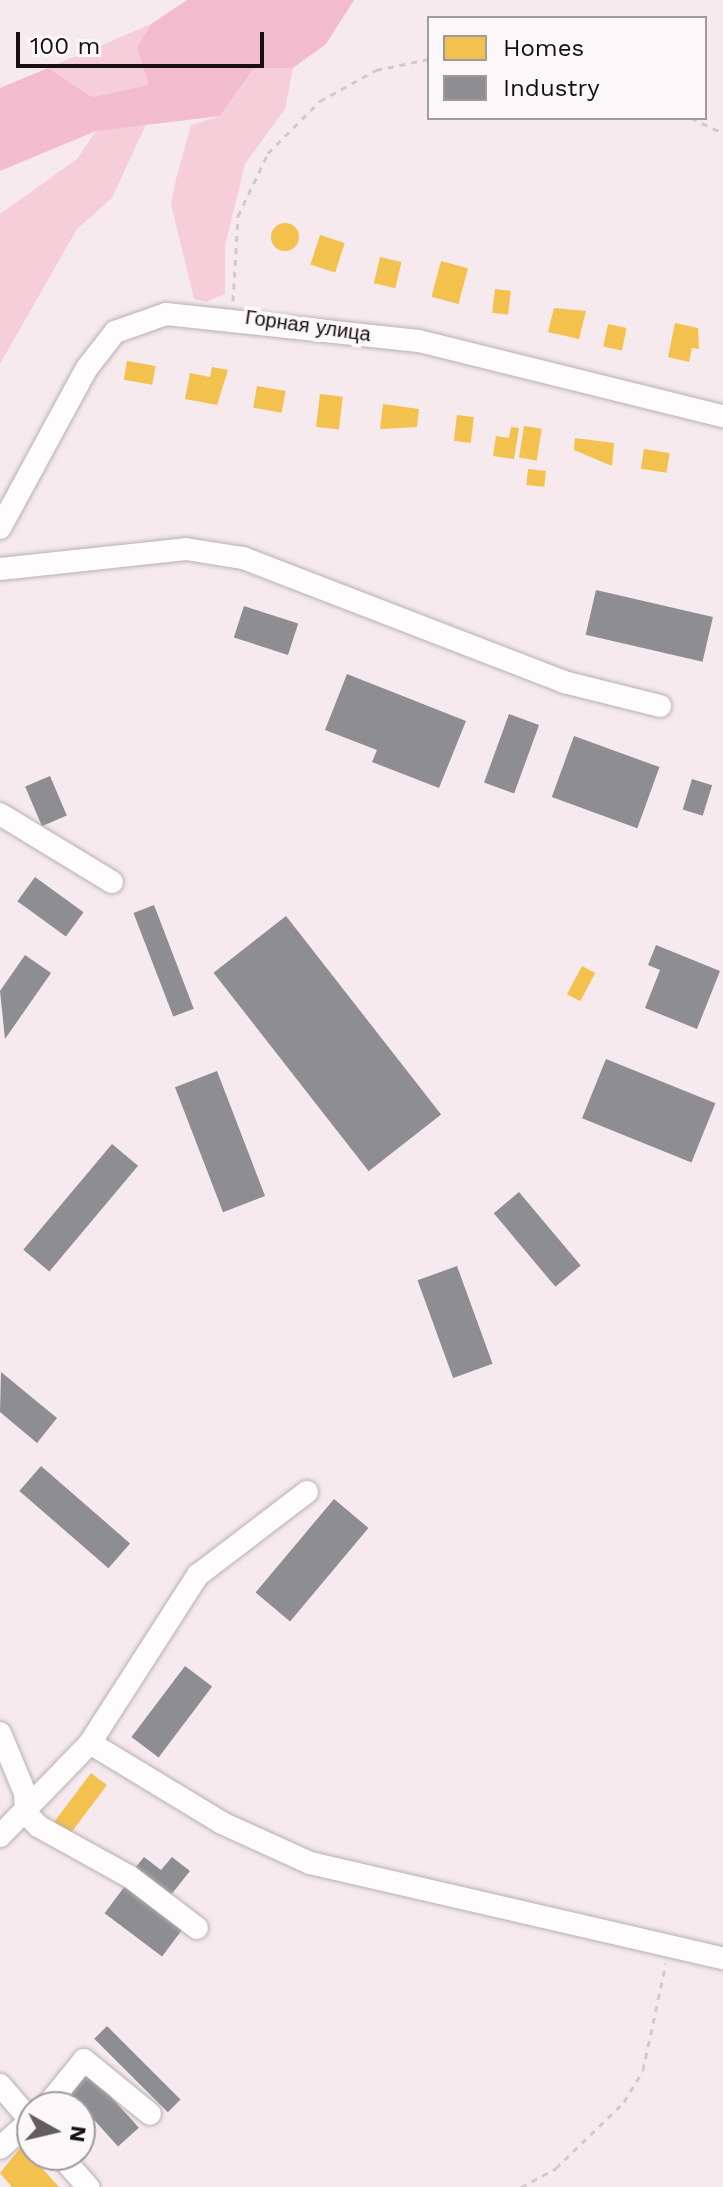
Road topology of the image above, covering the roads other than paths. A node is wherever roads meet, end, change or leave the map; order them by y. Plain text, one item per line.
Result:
1 (723, 416) edge
2 (0, 528) edge
3 (0, 569) edge
4 (660, 706) dead end
5 (0, 814) edge
6 (112, 882) dead end
7 (307, 1492) dead end
8 (0, 1733) edge
9 (90, 1743) junction
10 (26, 1813) junction
11 (0, 1836) edge
12 (197, 1928) dead end
13 (722, 1959) edge
14 (0, 2085) edge
15 (57, 2091) edge
16 (16, 2100) edge
17 (150, 2114) dead end
18 (16, 2134) edge
19 (0, 2148) edge
20 (74, 2171) edge
21 (88, 2187) edge

1 - 2 street, Горная улица
3 - 4 street
5 - 6 street
7 - 9 street
8 - 10 street
9 - 10 street
9 - 13 street
10 - 11 street
10 - 12 street
14 - 16 street
15 - 17 street
18 - 19 street
20 - 21 street

